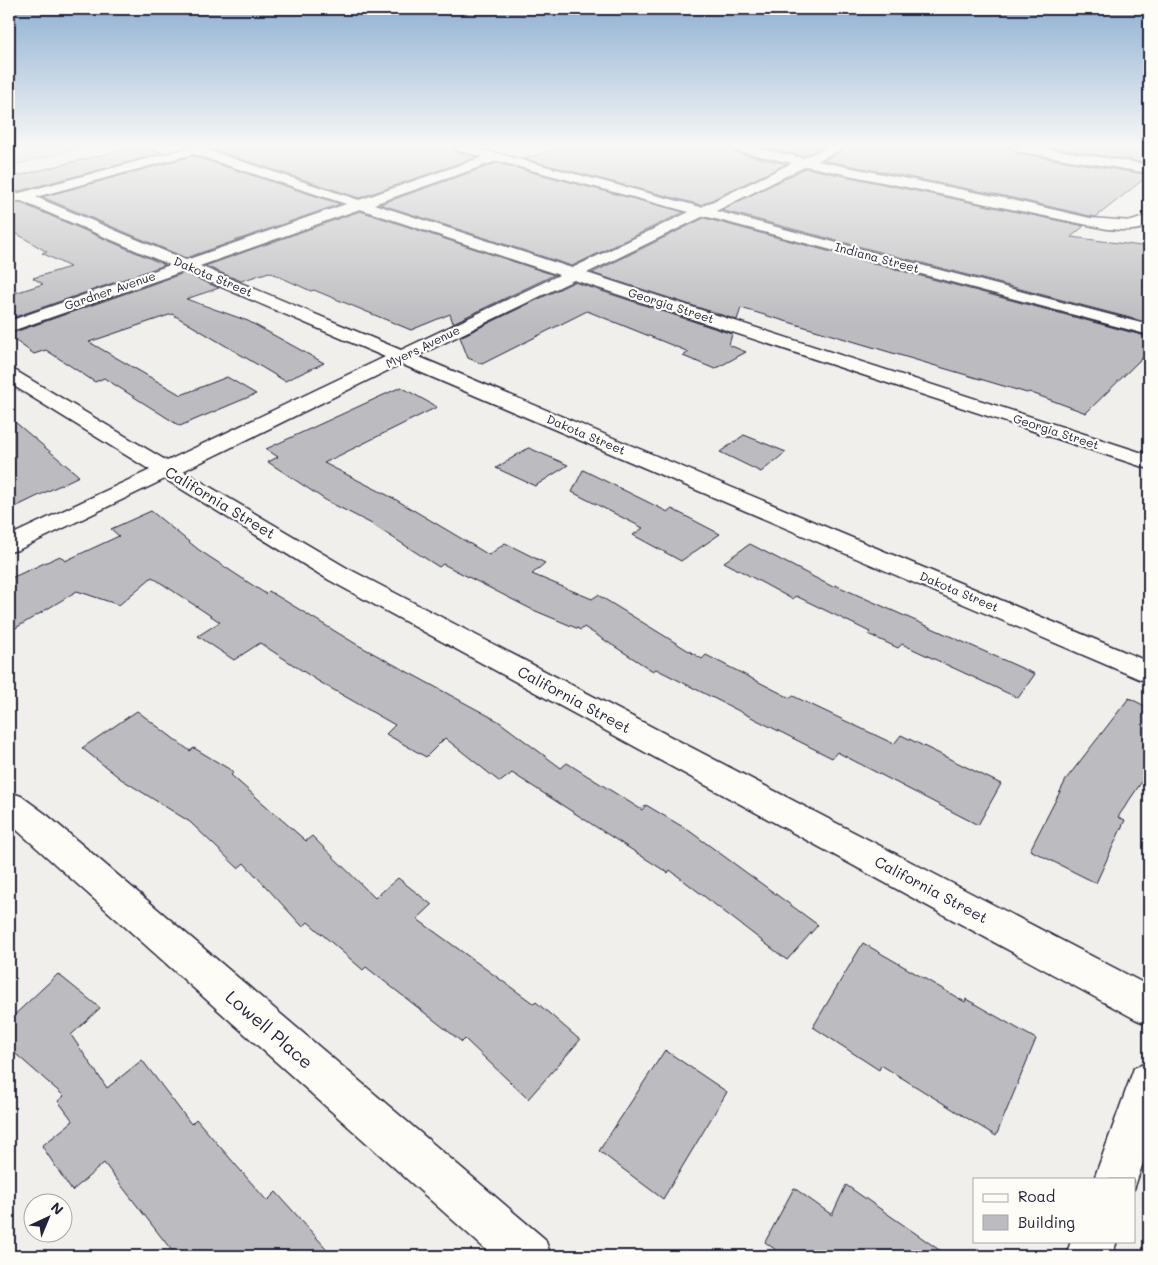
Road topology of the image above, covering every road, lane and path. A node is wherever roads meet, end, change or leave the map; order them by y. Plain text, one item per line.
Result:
1 (34, 206) edge
2 (353, 206) edge
3 (365, 206) edge
4 (683, 206) edge
5 (712, 206) edge
6 (1020, 206) edge
7 (702, 211) junction
8 (1147, 222) edge
9 (185, 265) junction
10 (572, 274) junction
11 (9, 327) edge
12 (1149, 330) edge
13 (402, 357) junction
14 (9, 375) edge
15 (1149, 462) edge
16 (166, 470) junction
17 (9, 544) edge
18 (1149, 673) edge
19 (9, 805) edge
20 (1149, 1006) edge
21 (1149, 1083) edge
22 (1116, 1178) edge
23 (1094, 1242) edge
24 (528, 1256) edge
25 (1089, 1256) edge

1 - 9 street, Dakota Street
2 - 9 street, Gardner Avenue
3 - 10 street, Georgia Street
4 - 7 street, Indiana Street
5 - 7 street, Myers Avenue
6 - 8 street
7 - 10 street, Myers Avenue
7 - 12 street, Indiana Street
9 - 11 street, Gardner Avenue
9 - 13 street, Dakota Street
10 - 13 street, Myers Avenue
10 - 15 street, Georgia Street
13 - 16 street, Myers Avenue
13 - 18 street, Dakota Street
14 - 16 street, California Street
16 - 17 street, Myers Avenue
16 - 20 street, California Street
19 - 24 street, Lowell Place
21 - 22 street
23 - 25 street

